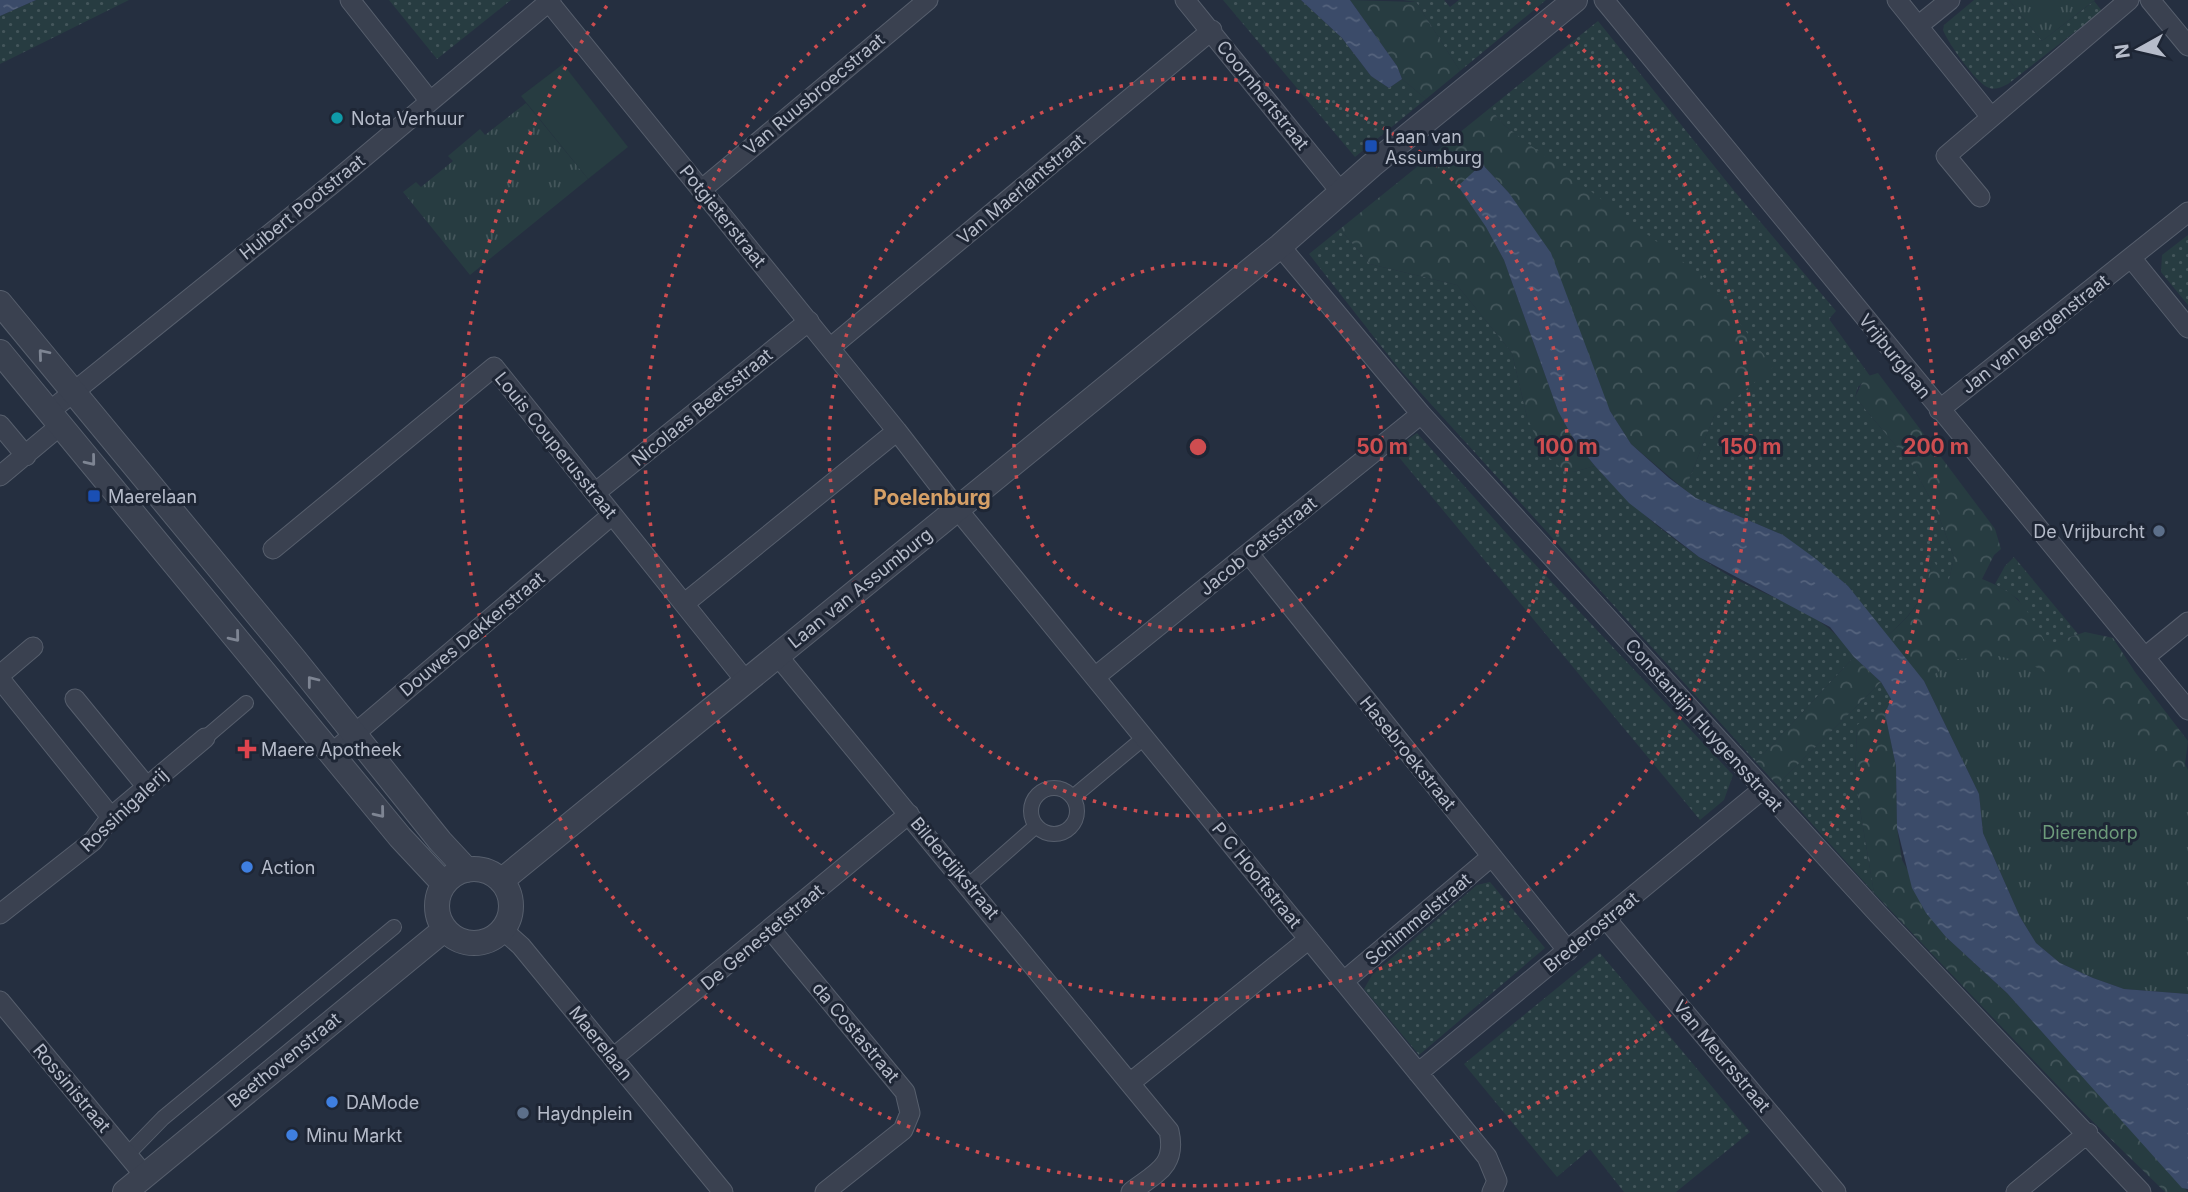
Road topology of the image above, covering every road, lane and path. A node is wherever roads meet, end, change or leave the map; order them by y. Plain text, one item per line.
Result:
1 (350, 0) edge
2 (928, 0) edge
3 (1185, 0) edge
4 (1575, 0) edge
5 (1604, 0) edge
6 (1897, 0) edge
7 (1951, 0) edge
8 (2129, 0) edge
9 (2150, 0) edge
10 (550, 1) edge
11 (1918, 26) junction
12 (1212, 30) junction
13 (2188, 46) edge
14 (429, 100) junction
15 (1991, 117) junction
16 (701, 190) junction
17 (1340, 191) junction
18 (1980, 197) dead end
19 (2188, 212) edge
20 (1280, 246) junction
21 (2132, 259) junction
22 (0, 303) edge
23 (809, 321) junction
24 (2188, 328) edge
25 (830, 348) junction
26 (0, 352) edge
27 (75, 391) junction
28 (1939, 410) junction
29 (1421, 414) junction
30 (55, 418) junction
31 (0, 425) edge
32 (897, 431) junction
33 (26, 456) junction
34 (0, 476) edge
35 (595, 493) junction
36 (957, 510) junction
37 (612, 515) junction
38 (273, 549) dead end
39 (1249, 554) junction
40 (685, 603) junction
41 (2188, 622) edge
42 (33, 647) dead end
43 (777, 655) junction
44 (2145, 657) junction
45 (0, 677) edge
46 (1095, 677) junction
47 (745, 680) junction
48 (75, 699) dead end
49 (246, 703) dead end
50 (2188, 710) edge
51 (354, 734) junction
52 (1145, 737) junction
53 (205, 738) joint
54 (332, 753) junction
55 (147, 787) junction
56 (1763, 789) junction
57 (1073, 797) junction
58 (909, 814) junction
59 (111, 817) junction
60 (1036, 826) junction
61 (1491, 858) junction
62 (467, 870) junction
63 (501, 881) junction
64 (444, 884) junction
65 (969, 884) junction
66 (0, 914) edge
67 (1607, 920) junction
68 (394, 927) dead end
69 (445, 929) junction
70 (502, 929) junction
71 (771, 930) junction
72 (1309, 939) junction
73 (1568, 951) junction
74 (1344, 981) junction
75 (0, 1001) edge
76 (613, 1059) junction
77 (1418, 1073) junction
78 (1130, 1083) junction
79 (2088, 1133) junction
80 (128, 1155) junction
81 (145, 1176) junction
82 (125, 1192) edge
83 (723, 1192) edge
84 (825, 1192) edge
85 (1132, 1192) edge
86 (1492, 1192) edge
87 (1836, 1192) edge
88 (2016, 1192) edge
89 (2141, 1192) edge

1 - 14 street
2 - 16 street, Van Ruusbroecstraat
3 - 12 street, Coornhertstraat
4 - 17 street, Laan van Assumburg
5 - 28 street, Vrijburglaan
6 - 11 street
7 - 11 street
8 - 15 street
9 - 13 street
10 - 14 street, Huibert Pootstraat
10 - 16 street, Potgieterstraat
11 - 15 street
12 - 17 street, Coornhertstraat
12 - 25 street, Van Maerlantstraat
14 - 27 street, Huibert Pootstraat
15 - 18 street
16 - 23 street, Potgieterstraat
17 - 20 street, Laan van Assumburg
19 - 21 street, Jan van Bergenstraat
20 - 29 street, Constantijn Huygensstraat
20 - 36 street, Laan van Assumburg
21 - 24 street
21 - 28 street, Jan van Bergenstraat
27 -> 22 street
23 - 25 street, Potgieterstraat
23 - 35 street, Nicolaas Beetsstraat
25 - 32 street, Potgieterstraat
26 - 30 street
27 - 30 street, Huibert Pootstraat
51 -> 27 street
28 - 44 street, Vrijburglaan
29 - 39 street, Jacob Catsstraat
29 - 56 street, Constantijn Huygensstraat
30 - 33 street
30 -> 54 street
31 - 33 street
32 - 36 street, Potgieterstraat
32 - 40 street
33 - 34 street
35 - 37 street, Louis Couperusstraat
35 - 38 street, Louis Couperusstraat
36 - 43 street, Laan van Assumburg
36 - 46 street, Potgieterstraat
37 - 40 street, Louis Couperusstraat
37 - 51 street, Douwes Dekkerstraat
39 - 46 street, Jacob Catsstraat
39 - 61 street, Hasebroekstraat
40 - 47 street, Louis Couperusstraat
41 - 44 street
42 - 45 street
43 - 47 street, Laan van Assumburg
43 - 58 street, Bilderdijkstraat
44 - 50 street, Vrijburglaan
45 - 59 street
46 - 52 street, P C Hooftstraat
47 - 63 street, Laan van Assumburg
48 - 55 street
49 - 53 street, Rossinigalerij
51 - 54 street, Douwes Dekkerstraat
51 - 62 street
52 - 57 street
52 - 72 street, P C Hooftstraat
53 - 55 street, Rossinigalerij
54 -> 64 street
55 - 59 street, Rossinigalerij
56 - 67 street, Brederostraat
56 - 79 street, Constantijn Huygensstraat
57 - 60 street
57 - 60 street
58 - 65 street, Bilderdijkstraat
58 - 71 street, De Genestetstraat
59 - 66 street, Rossinigalerij
60 - 65 street
61 - 73 street, Hasebroekstraat
61 - 74 street, Schimmelstraat
62 - 63 street
62 - 64 street
63 - 70 street
64 - 69 street
65 - 78 street, Bilderdijkstraat
67 - 73 street, Brederostraat
67 - 87 street, Van Meursstraat
68 - 80 street, Beethovenstraat
69 - 70 street
69 - 81 street, Beethovenstraat
70 - 76 street, Maerelaan
71 - 76 street, De Genestetstraat
71 - 84 street, da Costastraat
72 - 74 street, P C Hooftstraat
72 - 78 street
73 - 77 street, Brederostraat
74 - 77 street, P C Hooftstraat
75 - 80 street, Rossinistraat
76 - 83 street, Maerelaan
77 - 86 street, P C Hooftstraat
78 - 85 street, Bilderdijkstraat
79 - 88 street
79 - 89 street, Constantijn Huygensstraat
80 - 81 street, Rossinistraat
81 - 82 street, Beethovenstraat

